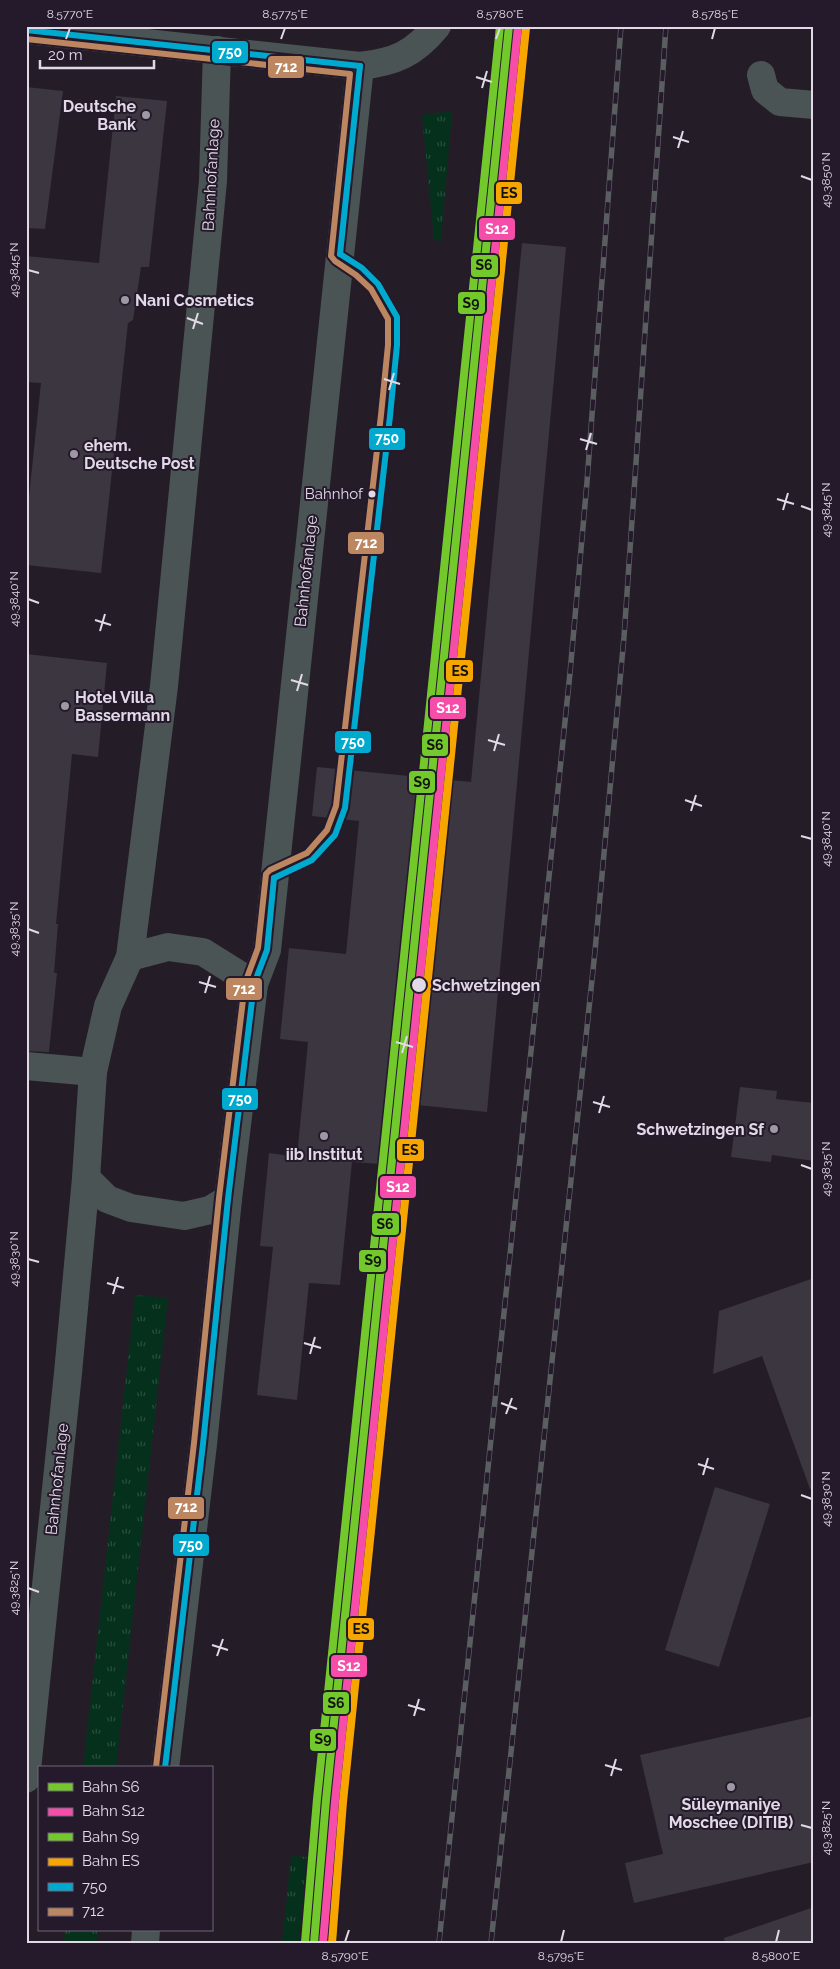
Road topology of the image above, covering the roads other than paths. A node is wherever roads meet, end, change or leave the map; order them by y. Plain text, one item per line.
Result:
1 (437, 26) edge
2 (26, 30) edge
3 (217, 50) junction
4 (360, 66) junction
5 (761, 75) dead end
6 (814, 105) edge
7 (130, 957) junction
8 (254, 984) junction
9 (26, 1066) edge
10 (92, 1072) junction
11 (86, 1178) junction
12 (228, 1199) junction
13 (166, 1766) edge
14 (26, 1779) edge

1 - 4 street
2 - 3 street
3 - 4 street
3 - 7 street, Bahnhofanlage
4 - 8 street, Bahnhofanlage
5 - 6 street
7 - 8 street
7 - 10 street, Bahnhofanlage
8 - 12 street, Bahnhofanlage
9 - 10 street
10 - 11 street, Bahnhofanlage
11 - 12 street
11 - 14 street, Bahnhofanlage
12 - 13 street, Bahnhofanlage

